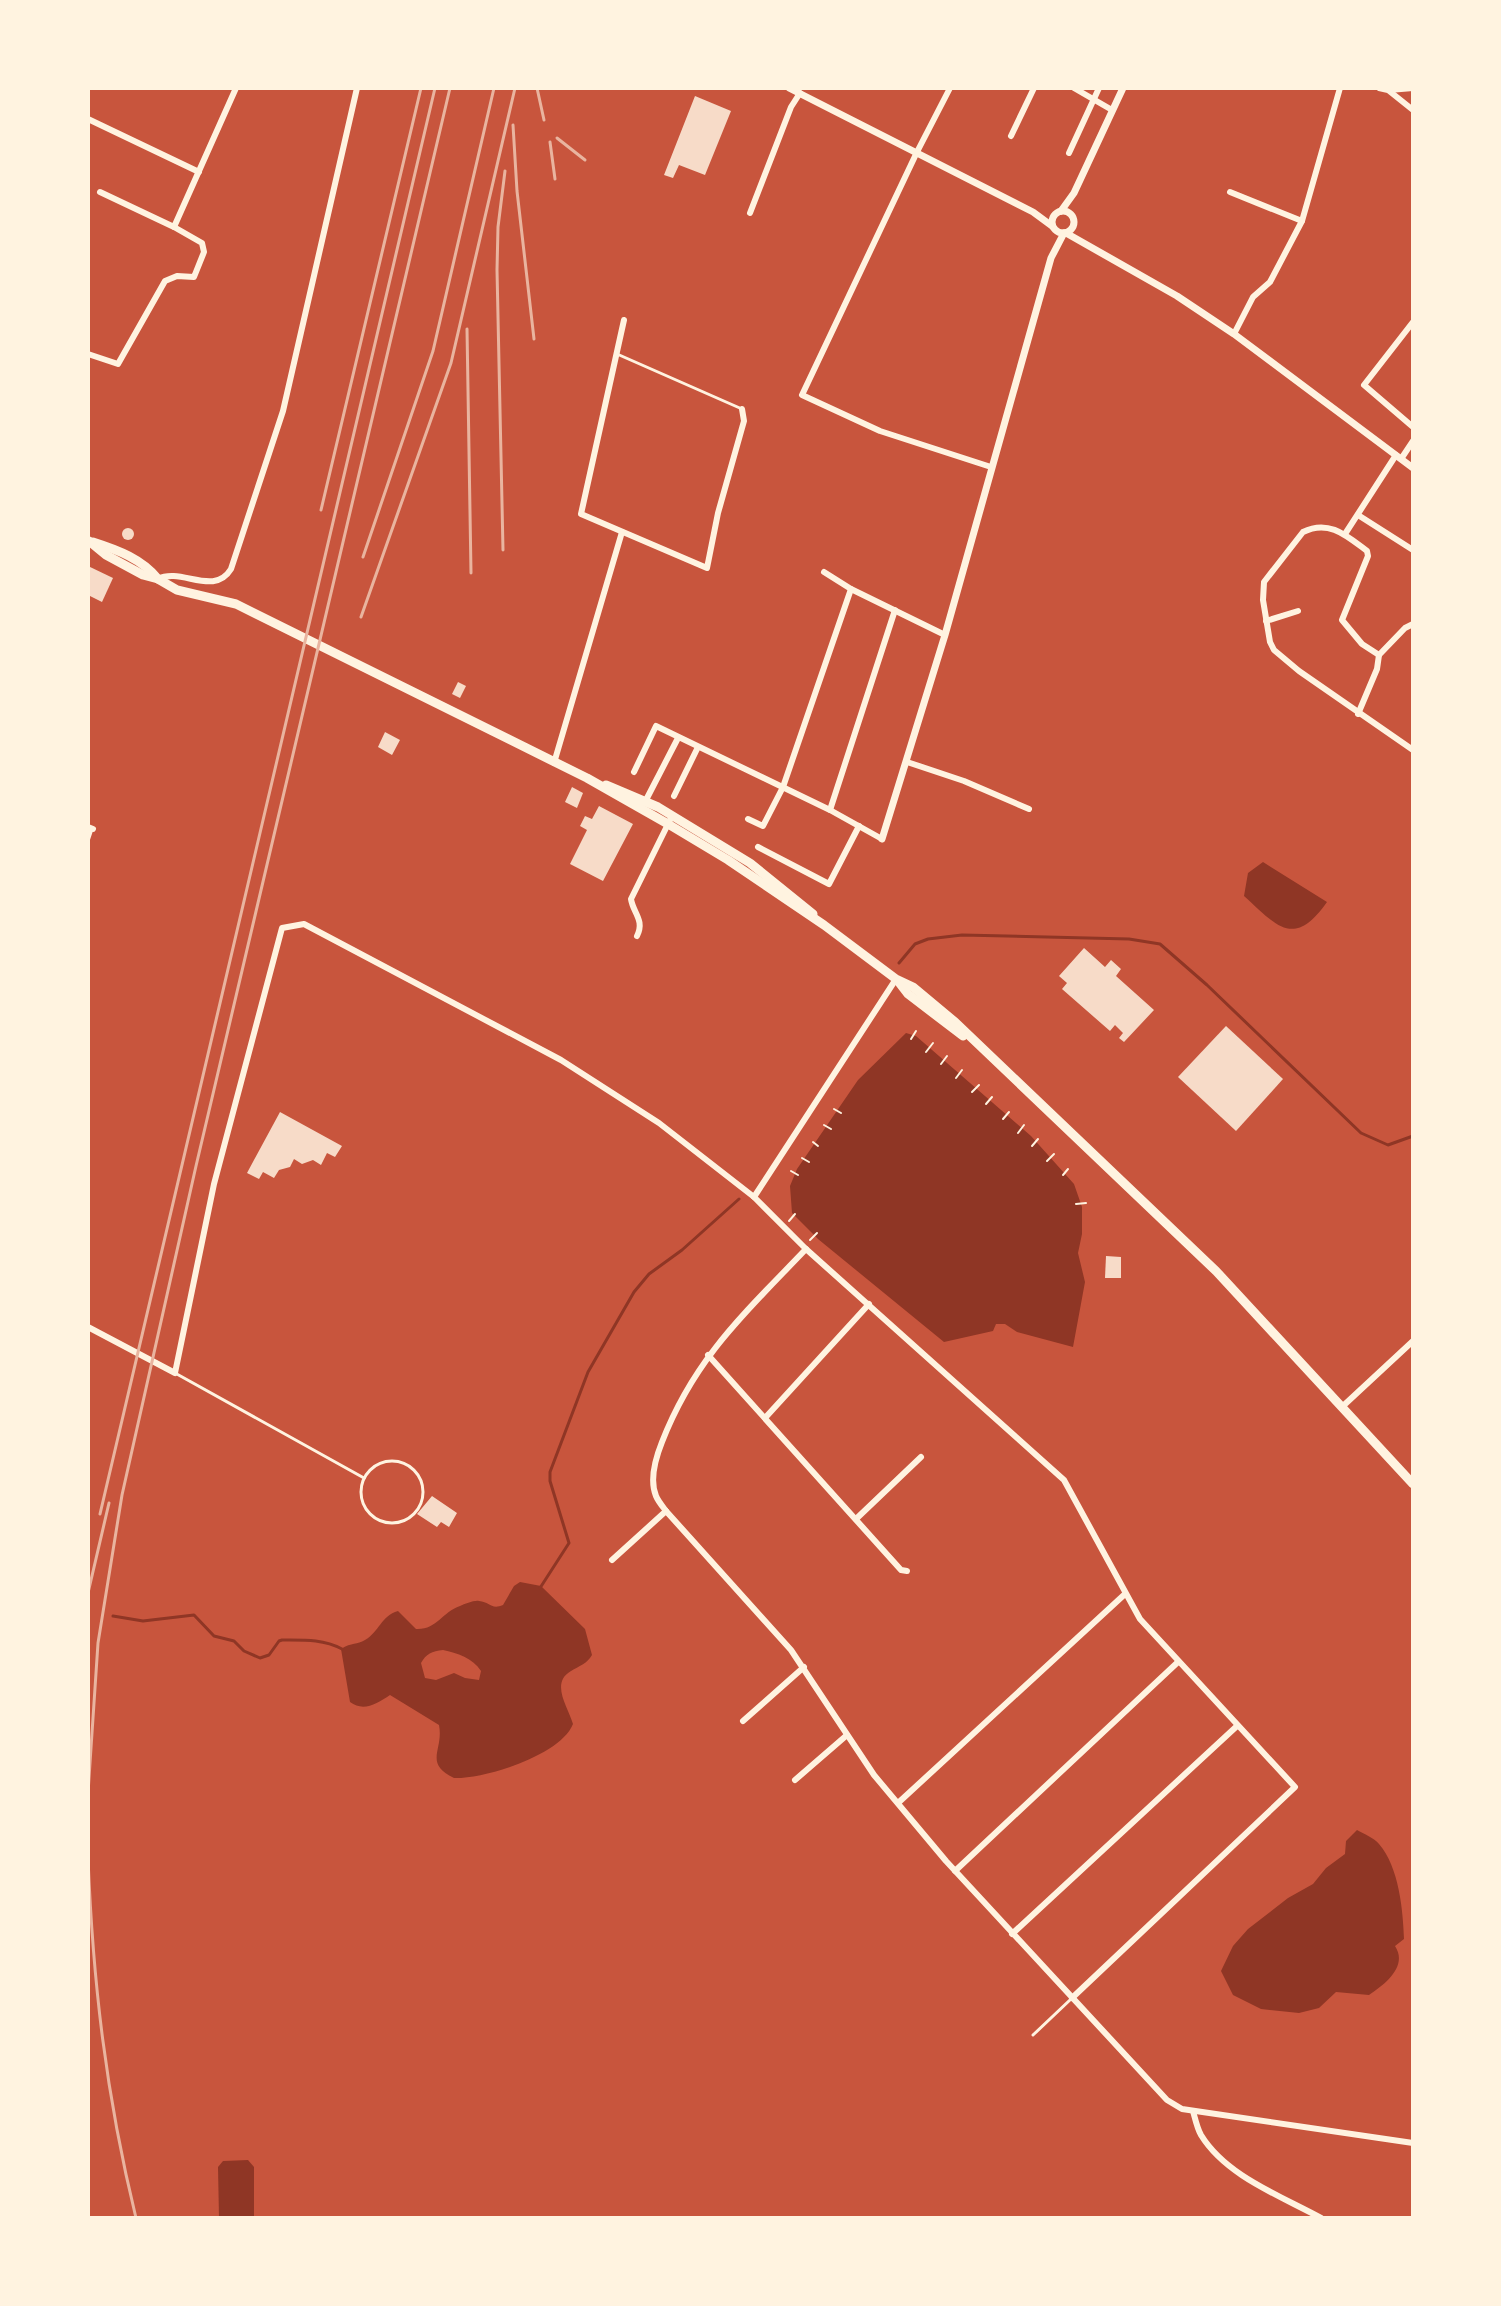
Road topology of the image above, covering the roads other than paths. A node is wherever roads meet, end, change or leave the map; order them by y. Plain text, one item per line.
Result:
1 (236, 88) edge
2 (357, 88) edge
3 (789, 88) edge
4 (950, 88) edge
5 (1034, 88) edge
6 (1074, 88) edge
7 (1099, 88) edge
8 (1123, 88) edge
9 (1340, 88) edge
10 (1379, 88) edge
11 (1413, 88) edge
12 (1388, 90) junction
13 (800, 93) junction
14 (1094, 100) junction
15 (1112, 110) junction
16 (1413, 110) edge
17 (88, 119) edge
18 (1011, 136) dead end
19 (917, 152) junction
20 (1069, 153) dead end
21 (199, 172) junction
22 (100, 192) dead end
23 (1230, 192) dead end
24 (1074, 193) junction
25 (1033, 212) junction
26 (1058, 212) junction
27 (750, 213) dead end
28 (1071, 214) junction
29 (1302, 221) junction
30 (1073, 226) junction
31 (174, 227) junction
32 (1053, 228) junction
33 (1065, 233) junction
34 (1089, 243) junction
35 (1051, 257) junction
36 (624, 320) dead end
37 (1413, 322) edge
38 (1234, 334) junction
39 (88, 354) edge
40 (616, 354) junction
41 (742, 409) joint
42 (1413, 427) edge
43 (1413, 441) edge
44 (1398, 457) junction
45 (991, 467) junction
46 (1413, 468) edge
47 (1358, 515) junction
48 (622, 532) junction
49 (1345, 534) junction
50 (88, 542) edge
51 (1413, 550) edge
52 (824, 572) dead end
53 (158, 579) junction
54 (851, 589) junction
55 (895, 610) junction
56 (1298, 611) dead end
57 (1266, 621) junction
58 (1413, 624) edge
59 (945, 635) junction
60 (1379, 655) junction
61 (1358, 714) junction
62 (678, 738) junction
63 (698, 747) junction
64 (1412, 747) edge
65 (907, 762) junction
66 (554, 763) junction
67 (634, 772) dead end
68 (587, 778) junction
69 (783, 787) junction
70 (674, 796) dead end
71 (646, 800) junction
72 (1029, 809) dead end
73 (830, 810) junction
74 (748, 819) dead end
75 (670, 820) junction
76 (859, 826) junction
77 (90, 828) edge
78 (882, 839) joint
79 (88, 841) edge
80 (758, 847) dead end
81 (637, 936) dead end
82 (896, 979) junction
83 (754, 1197) junction
84 (806, 1249) junction
85 (869, 1304) junction
86 (88, 1327) edge
87 (1412, 1345) edge
88 (708, 1355) junction
89 (175, 1373) junction
90 (1343, 1406) junction
91 (765, 1418) junction
92 (921, 1457) dead end
93 (364, 1478) junction
94 (1413, 1484) edge
95 (666, 1511) junction
96 (856, 1519) junction
97 (612, 1560) dead end
98 (907, 1571) dead end
99 (1125, 1594) junction
100 (1178, 1662) junction
101 (804, 1667) junction
102 (743, 1721) dead end
103 (1237, 1726) junction
104 (847, 1735) junction
105 (795, 1780) dead end
106 (898, 1803) junction
107 (955, 1871) junction
108 (1012, 1934) junction
109 (1072, 1998) junction
110 (1033, 2035) dead end
111 (1193, 2111) junction
112 (1413, 2143) edge
113 (1321, 2218) edge

1 - 21 street
2 - 53 street
3 - 13 street
4 - 19 street
5 - 18 street
6 - 14 street
7 - 14 street
8 - 15 street
9 - 29 street
10 - 12 street
11 - 12 street
12 - 16 street
13 - 19 street
13 - 27 street
14 - 15 street
14 - 20 street
15 - 24 street
17 - 21 street
19 - 25 street
19 - 45 street
21 - 31 street
22 - 31 street
23 - 29 street
24 - 26 street
24 - 28 street
25 - 26 street
25 - 32 street
26 - 28 street
26 - 32 street
28 - 30 street
29 - 38 street
30 - 33 street
30 - 34 street
31 - 39 street
32 - 33 street
32 - 35 street
33 - 34 street
33 - 35 street
34 - 38 street
35 - 45 street
36 - 40 street
37 - 42 street
38 - 44 street
40 - 41 lane
40 - 48 street
41 - 48 street
43 - 44 street
44 - 46 street
44 - 47 street
45 - 59 street
47 - 49 street
47 - 51 street
48 - 66 street
49 - 57 street
49 - 60 street
50 - 53 main road
52 - 54 street
53 - 66 main road
54 - 55 street
54 - 69 street
55 - 59 street
55 - 73 street
56 - 57 street
57 - 61 street
58 - 60 street
59 - 65 street
60 - 61 street
61 - 64 street
62 - 63 street
62 - 67 street
62 - 71 street
63 - 69 street
63 - 70 street
65 - 72 street
65 - 78 street
66 - 68 main road
68 - 71 main road
68 - 75 main road
69 - 73 street
69 - 74 street
71 - 75 main road
73 - 76 street
75 - 81 street
75 - 82 main road
76 - 78 street
76 - 80 street
77 - 79 lane
82 - 83 street
82 - 90 main road
83 - 84 street
83 - 89 street
84 - 85 street
84 - 88 street
85 - 91 street
85 - 99 street
86 - 89 street
87 - 90 street
88 - 91 street
88 - 95 street
89 - 93 lane
90 - 94 main road
91 - 96 street
92 - 96 street
93 - 93 lane
95 - 97 street
95 - 101 street
96 - 98 street
99 - 100 street
99 - 106 street
100 - 103 street
100 - 107 street
101 - 102 street
101 - 104 street
103 - 108 street
103 - 109 street
104 - 105 street
104 - 106 street
106 - 107 street
107 - 108 street
108 - 109 street
109 - 110 lane
109 - 111 street
111 - 112 street
111 - 113 street

